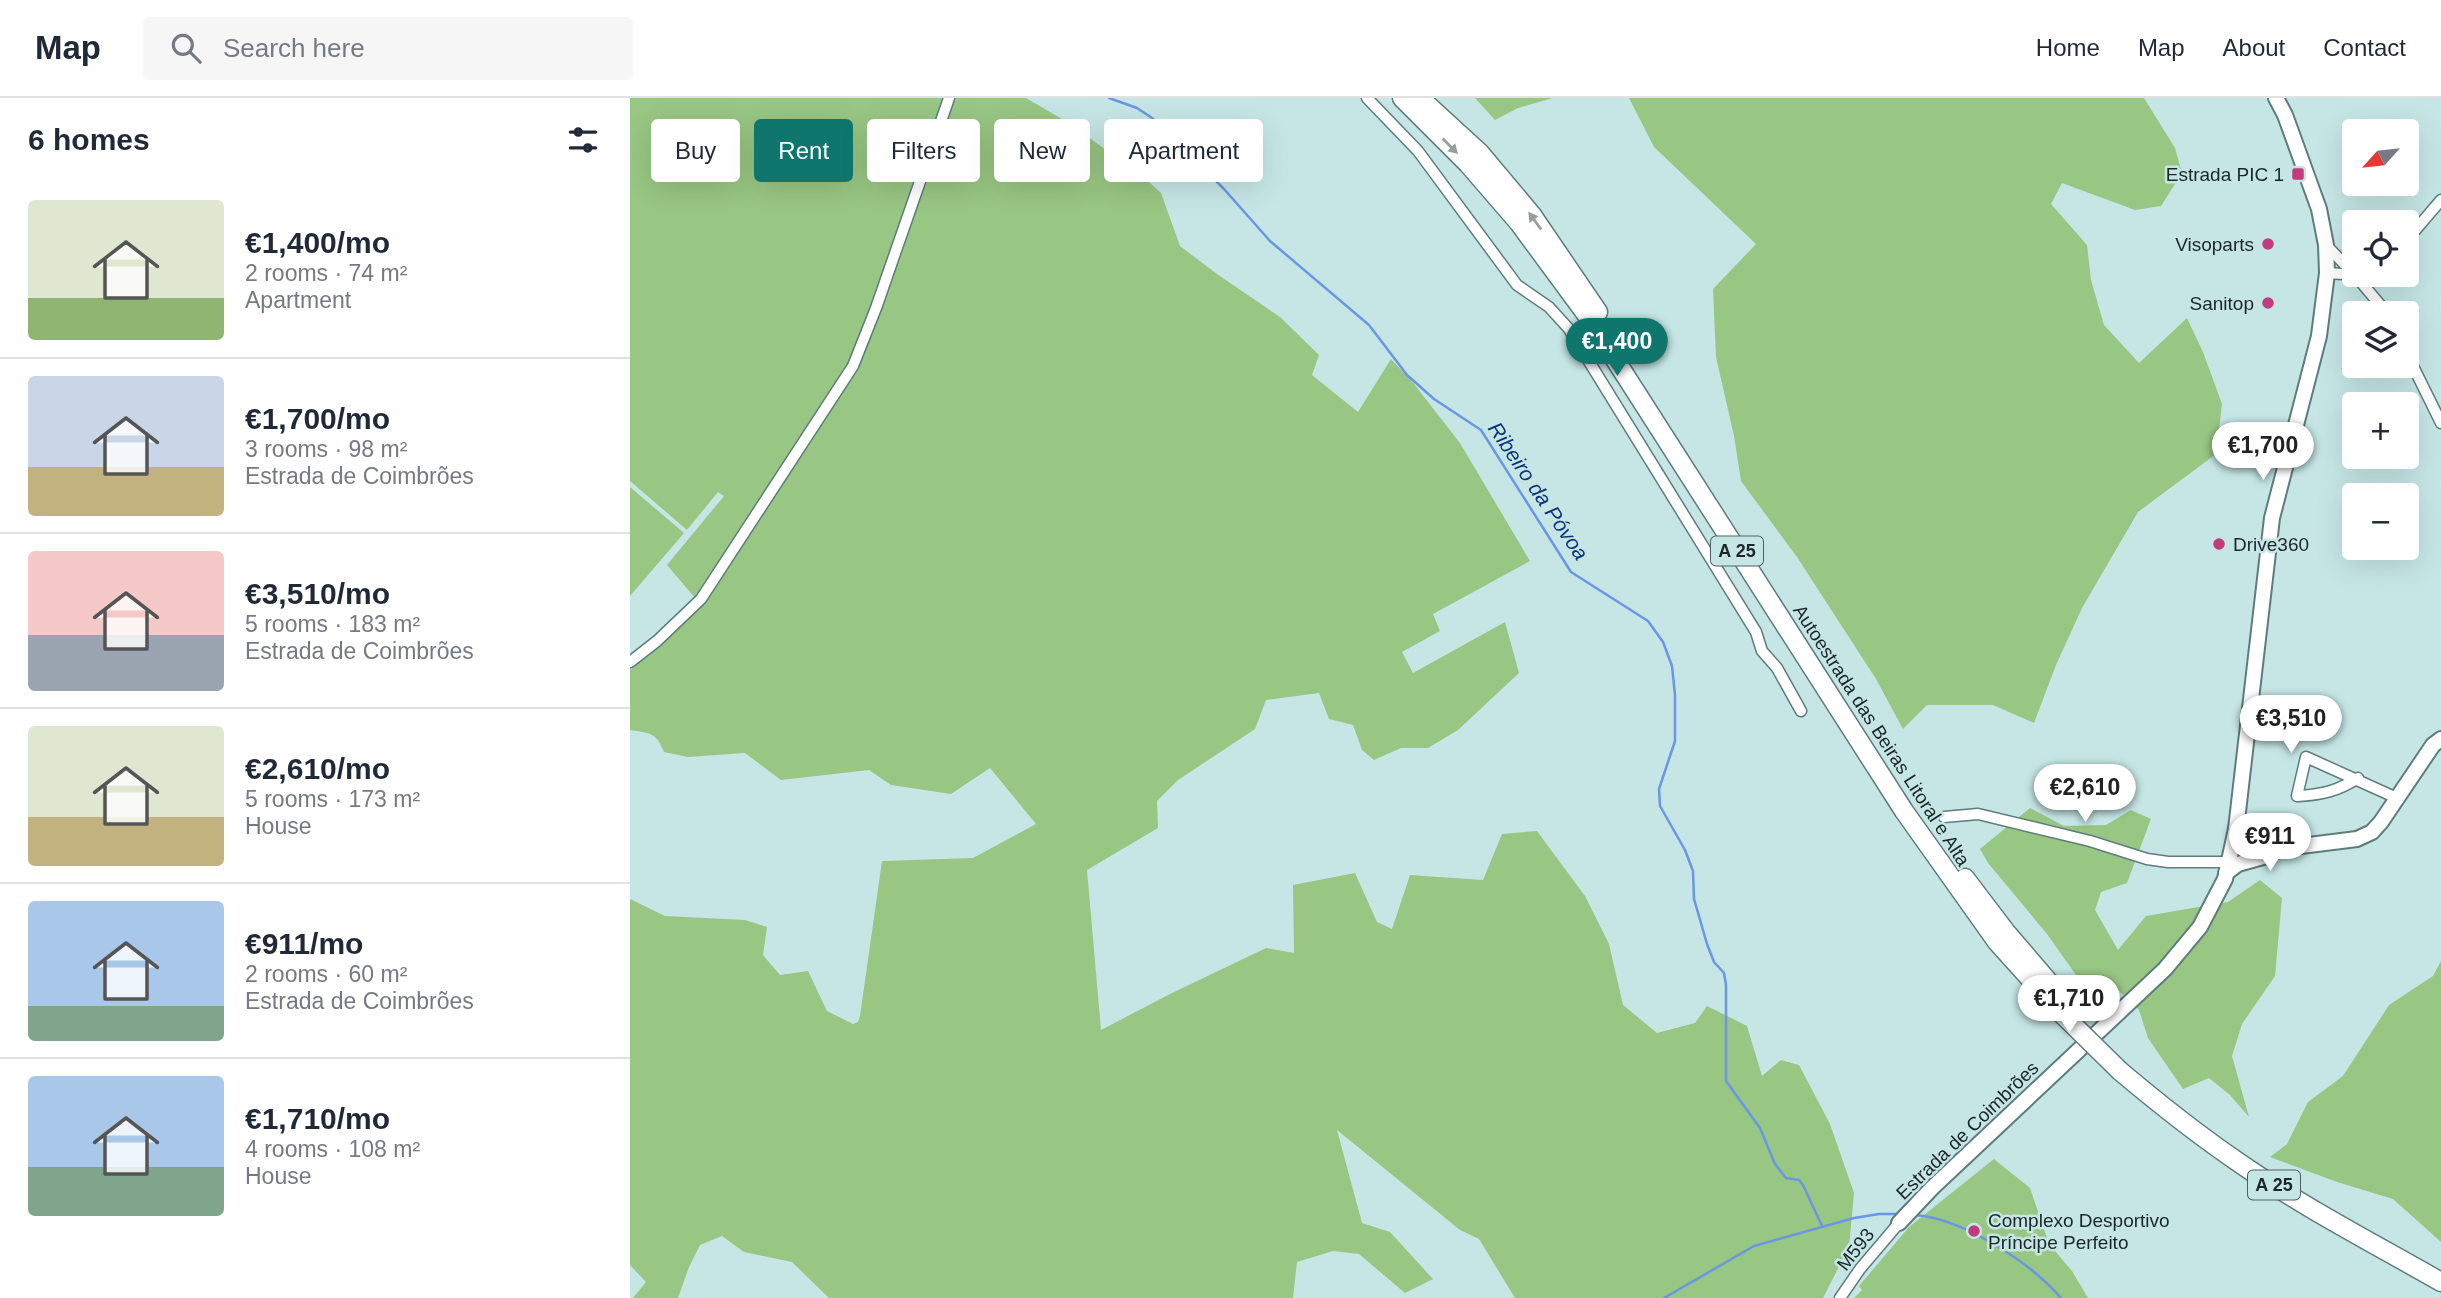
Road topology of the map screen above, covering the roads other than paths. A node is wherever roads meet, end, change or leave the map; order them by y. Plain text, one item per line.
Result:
1 (950, 98) edge
2 (1367, 98) edge
3 (1402, 98) edge
4 (1420, 98) edge
5 (2276, 98) edge
6 (2441, 200) edge
7 (2419, 226) edge
8 (2326, 245) junction
9 (2342, 260) edge
10 (2327, 273) junction
11 (2342, 274) edge
12 (2366, 287) edge
13 (2377, 301) edge
14 (2419, 378) edge
15 (2441, 422) edge
16 (630, 662) edge
17 (1801, 711) dead end
18 (2441, 739) edge
19 (2358, 778) junction
20 (2399, 799) junction
21 (1944, 817) dead end
22 (2236, 828) junction
23 (2299, 847) junction
24 (2261, 851) junction
25 (2229, 863) junction
26 (2065, 1009) junction
27 (2124, 1067) junction
28 (1899, 1223) joint
29 (2441, 1268) edge
30 (2441, 1282) edge
31 (1840, 1298) edge

1 - 16 street
2 - 17 street
3 -> 26 highway, Autoestrada das Beiras Litoral e Alta / A 25
26 -> 4 highway, Autoestrada das Beiras Litoral e Alta / A 25
5 - 8 street, Estrada de Coimbrões
6 - 7 street
8 - 9 street
8 - 10 street, Estrada de Coimbrões
10 - 11 street
10 - 22 street, Estrada de Coimbrões
12 - 13 street
14 - 15 street
18 - 20 street
19 - 19 street
19 - 20 street
20 - 23 street
21 - 25 street
22 - 24 street
22 - 25 street, Estrada de Coimbrões
23 - 24 street
23 - 25 street
24 - 25 street
25 - 28 street, Estrada de Coimbrões
26 - 27 highway, Autoestrada das Beiras Litoral e Alta / A 25, bridge
27 - 29 highway, Autoestrada das Beiras Litoral e Alta / A 25
27 - 30 highway, Autoestrada das Beiras Litoral e Alta / A 25
28 - 31 street, M593

